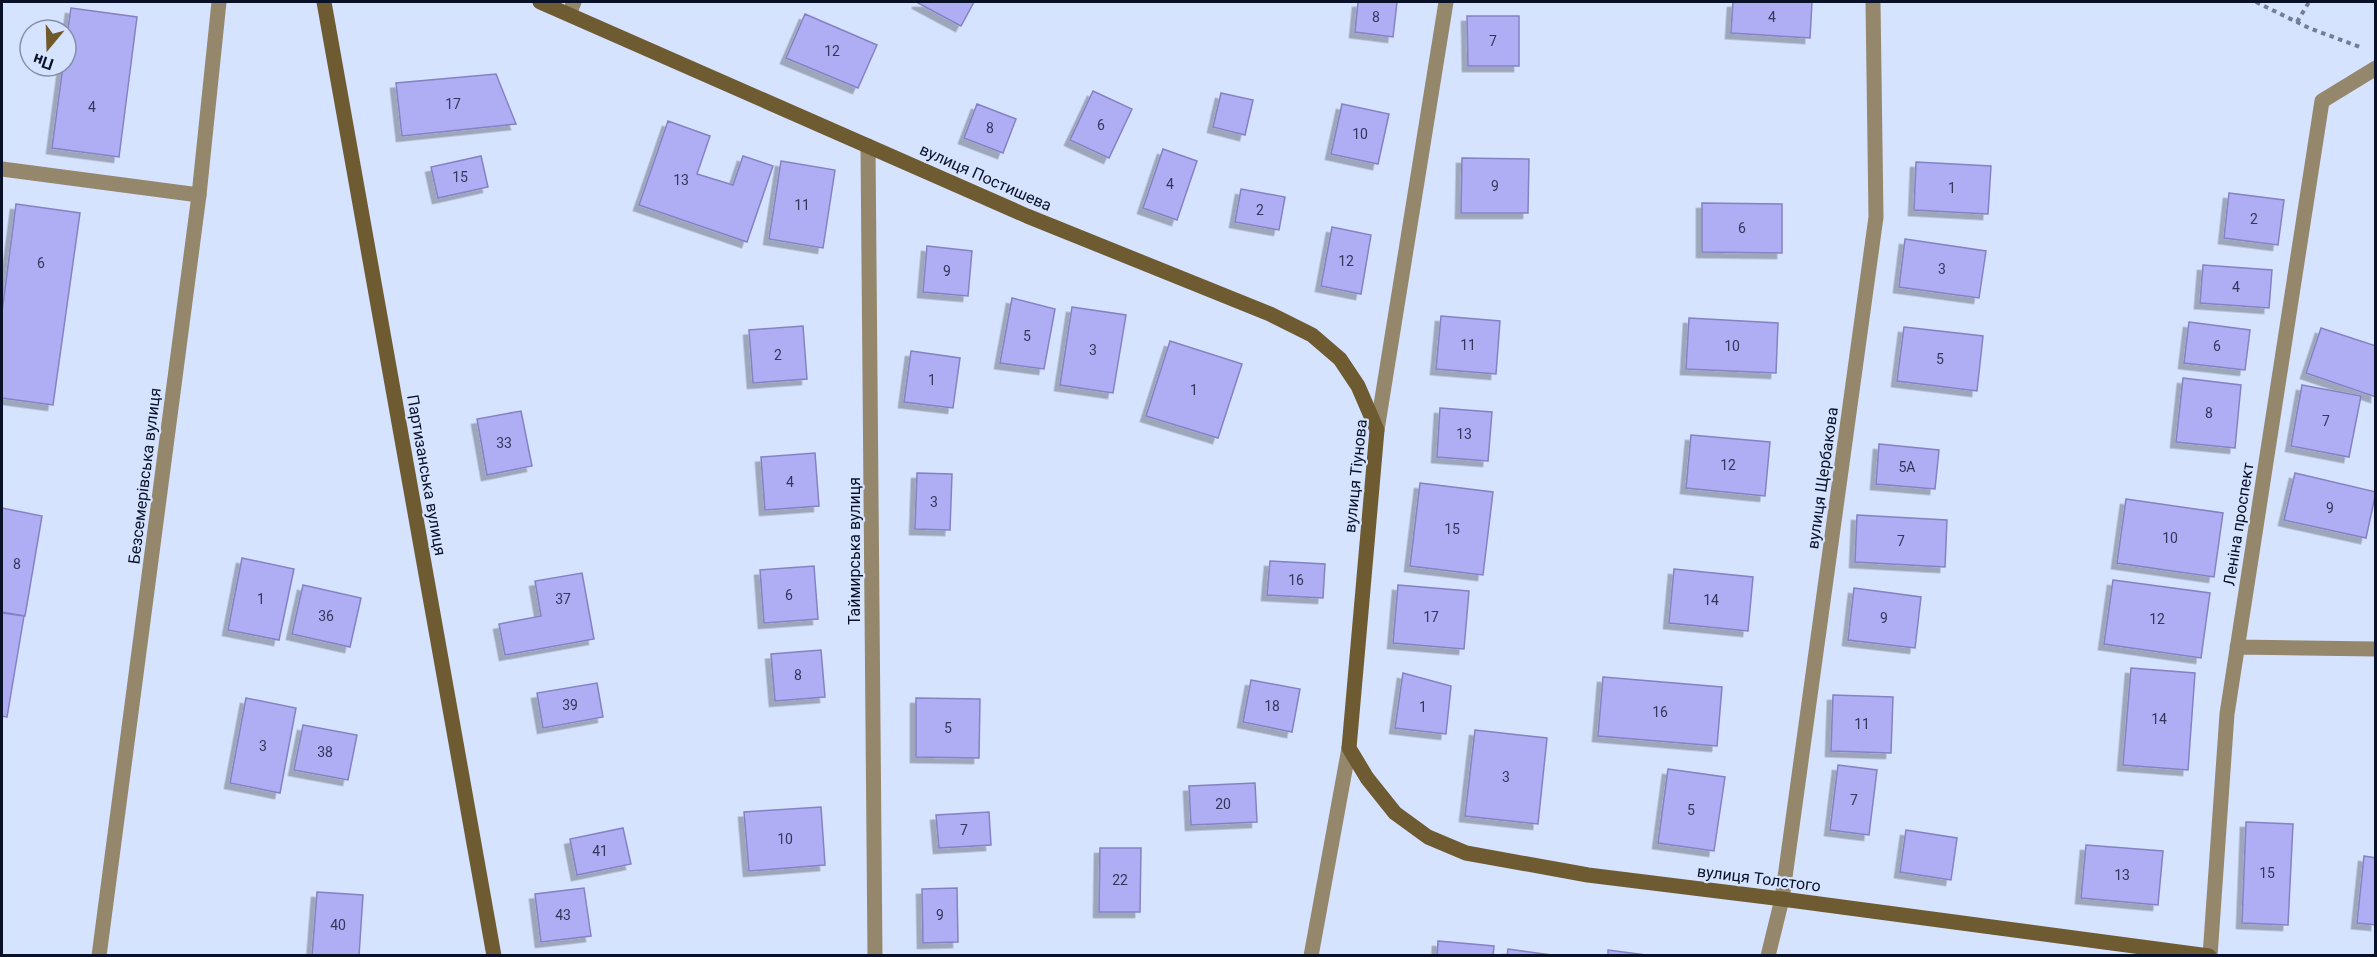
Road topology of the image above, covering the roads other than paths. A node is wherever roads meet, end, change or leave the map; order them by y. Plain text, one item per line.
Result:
1 (219, 2) edge
2 (324, 2) edge
3 (540, 2) edge
4 (1446, 2) edge
5 (1873, 2) edge
6 (572, 8) edge
7 (2376, 68) edge
8 (868, 146) junction
9 (2, 169) edge
10 (199, 195) junction
11 (1377, 430) junction
12 (2237, 647) junction
13 (2376, 649) edge
14 (1349, 747) junction
15 (1782, 899) junction
16 (99, 956) edge
17 (494, 956) edge
18 (875, 956) edge
19 (1311, 956) edge
20 (1768, 956) edge
21 (2210, 956) edge

1 - 10 street, Безсемерівська вулиця
2 - 17 street, Партизанська вулиця
3 - 6 street, вулиця Постишева
4 - 11 street, вулиця Тіунова
5 - 15 street, вулиця Щербакова
6 - 8 street, вулиця Постишева
7 - 12 street, Леніна проспект
8 - 11 street, вулиця Постишева
8 - 18 street, Таймирська вулиця
9 - 10 street
10 - 16 street, Безсемерівська вулиця
11 - 14 street, вулиця Тіунова
12 - 13 street
12 - 21 street, Леніна проспект
14 - 15 street, вулиця Толстого
14 - 19 street, вулиця Тіунова
15 - 20 street, вулиця Щербакова
15 - 21 street, вулиця Толстого

